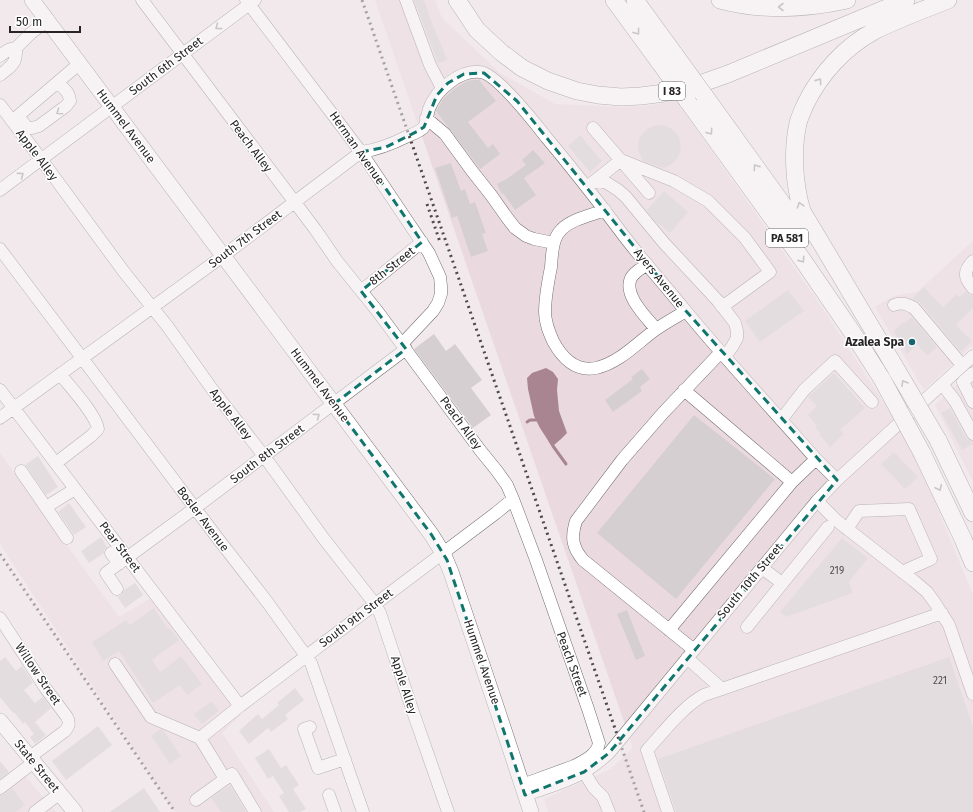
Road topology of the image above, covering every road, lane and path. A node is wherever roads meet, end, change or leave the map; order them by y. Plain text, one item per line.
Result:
1 (32, 0) edge
2 (142, 0) edge
3 (406, 0) edge
4 (456, 0) edge
5 (468, 0) edge
6 (614, 0) edge
7 (635, 0) edge
8 (720, 0) edge
9 (847, 0) edge
10 (882, 0) edge
11 (906, 0) edge
12 (948, 0) edge
13 (250, 1) edge
14 (47, 20) junction
15 (16, 48) junction
16 (183, 53) junction
17 (0, 56) edge
18 (79, 64) junction
19 (484, 72) joint
20 (0, 75) edge
21 (58, 82) junction
22 (442, 88) junction
23 (0, 105) edge
24 (112, 107) junction
25 (426, 118) junction
26 (15, 119) junction
27 (593, 128) dead end
28 (361, 152) junction
29 (41, 159) junction
30 (621, 160) junction
31 (590, 185) junction
32 (0, 190) edge
33 (649, 193) dead end
34 (294, 202) junction
35 (605, 210) junction
36 (422, 242) junction
37 (554, 243) junction
38 (0, 249) edge
39 (223, 256) junction
40 (973, 261) edge
41 (647, 264) junction
42 (973, 288) edge
43 (361, 291) junction
44 (894, 305) dead end
45 (435, 307) joint
46 (722, 307) junction
47 (152, 308) junction
48 (686, 311) junction
49 (656, 329) junction
50 (404, 347) junction
51 (884, 347) junction
52 (723, 354) junction
53 (973, 356) edge
54 (81, 358) junction
55 (962, 365) junction
56 (973, 373) edge
57 (60, 374) junction
58 (942, 384) junction
59 (0, 390) edge
60 (684, 390) junction
61 (973, 401) edge
62 (872, 402) dead end
63 (334, 404) junction
64 (13, 408) junction
65 (0, 418) edge
66 (781, 420) junction
67 (973, 434) edge
68 (264, 456) junction
69 (816, 459) junction
70 (56, 463) junction
71 (21, 471) dead end
72 (837, 480) junction
73 (792, 482) junction
74 (75, 488) junction
75 (513, 499) junction
76 (817, 501) junction
77 (46, 507) junction
78 (195, 508) junction
79 (973, 513) edge
80 (828, 527) dead end
81 (847, 528) junction
82 (67, 538) dead end
83 (111, 553) dead end
84 (443, 553) junction
85 (123, 561) junction
86 (973, 563) edge
87 (762, 568) junction
88 (902, 572) junction
89 (782, 583) junction
90 (117, 589) dead end
91 (375, 604) junction
92 (942, 613) junction
93 (0, 618) edge
94 (747, 626) dead end
95 (669, 630) junction
96 (690, 654) junction
97 (306, 656) junction
98 (115, 664) dead end
99 (722, 689) junction
100 (973, 694) edge
101 (240, 706) junction
102 (0, 721) edge
103 (310, 727) dead end
104 (200, 738) junction
105 (32, 759) junction
106 (345, 759) junction
107 (584, 772) junction
108 (225, 779) junction
109 (0, 788) edge
110 (524, 790) junction
111 (59, 794) junction
112 (329, 795) dead end
113 (196, 800) dead end
114 (35, 812) edge
115 (74, 812) edge
116 (255, 812) edge
117 (335, 812) edge
118 (364, 812) edge
119 (448, 812) edge
120 (531, 812) edge
121 (609, 812) edge
122 (668, 812) edge

1 - 14 main road, Hummel Avenue
2 - 16 street, Peach Alley
3 - 22 street
4 - 11 highway, I 83
5 - 10 highway
6 -> 86 highway, PA 581, bridge
51 -> 7 highway, PA 581, bridge
9 -> 8 highway
51 -> 12 highway
13 -> 16 street, South 6th Street
13 - 28 street, Herman Avenue
14 - 15 street
14 - 18 main road, Hummel Avenue
15 - 17 street
15 - 20 street
16 - 24 street, South 6th Street
16 - 34 street, Peach Alley
18 - 21 street
18 - 24 main road, Hummel Avenue
19 - 22 street, South 7th Street
19 - 31 street, Ayers Avenue
21 - 26 street
21 -> 26 street
22 - 25 street, South 7th Street
23 - 26 street, Apple Alley
24 - 29 street, South 6th Street
24 - 39 main road, Hummel Avenue
25 - 28 street, South 7th Street
25 - 37 street
26 - 29 street, Apple Alley
27 - 30 street
28 - 34 street, South 7th Street
28 - 36 street, Herman Avenue
32 -> 29 street, South 6th Street
29 - 47 street, Apple Alley
30 - 31 street
30 - 33 street
30 - 46 street
31 - 35 street, Ayers Avenue
31 - 46 street
34 - 39 street, South 7th Street
34 - 43 street, Peach Alley
35 - 37 street
35 - 41 street, Ayers Avenue
36 - 43 street, 8th Street
36 - 45 street, Herman Avenue
37 - 49 street
38 - 54 street, Bosler Avenue
39 - 47 street, South 7th Street
39 - 63 main road, Hummel Avenue
40 - 42 street
41 - 48 street, Ayers Avenue
41 - 49 street
43 - 50 street
44 - 55 street
45 - 50 street, South 8th Street
46 - 52 street
47 - 54 street, South 7th Street
47 - 68 street, Apple Alley
48 - 49 street
48 - 52 street, Ayers Avenue
50 - 63 street, South 8th Street
50 - 75 street, Peach Alley
79 -> 51 highway, PA 581, bridge
52 - 60 street
52 - 66 street, Ayers Avenue
53 - 55 street, South 10th Street
54 - 57 street, South 7th Street
54 - 78 street, Bosler Avenue
55 - 58 street, South 10th Street
56 - 61 street
57 - 64 street, South 7th Street
57 - 70 street
58 - 67 street
58 - 72 street, South 10th Street
59 - 64 street, Pear Street
60 - 73 street
60 - 95 street
62 - 66 street
68 -> 63 street, South 8th Street
63 - 84 main road, Hummel Avenue
64 - 65 street, South 7th Street
64 - 70 street, Pear Street
66 - 69 street, Ayers Avenue
68 - 78 street, South 8th Street
68 - 91 street, Apple Alley
69 - 72 street, Ayers Avenue
69 - 73 street
70 - 74 street, Pear Street
71 - 77 street
72 - 76 street, South 10th Street
73 - 95 street
74 - 77 street
74 - 85 street, Pear Street
75 - 84 street, South 9th Street
75 - 110 street, Peach Street
76 - 81 street
76 - 87 street, South 10th Street
77 - 82 street
78 - 85 street, South 8th Street
78 - 97 street, Bosler Avenue
80 - 89 street
81 - 88 street
81 - 88 street
83 - 85 street
84 - 91 street, South 9th Street
84 - 110 main road, Hummel Avenue
85 - 90 street, South 8th Street
85 - 101 street, Pear Street
87 - 89 street
87 - 96 street, South 10th Street
88 - 92 street
89 - 94 street
91 - 97 street, South 9th Street
91 - 119 street, Apple Alley
92 - 99 street
92 - 100 street
93 - 105 street, Willow Street
95 - 96 street
96 - 99 street
96 - 107 street, South 10th Street
97 - 101 street, South 9th Street
97 - 106 street, Bosler Avenue
98 - 104 street
99 - 122 street
101 - 104 street, South 9th Street
102 - 105 main road, State Street
103 - 106 street
104 - 108 street
105 - 109 street, Willow Street
105 - 111 main road, State Street
106 - 118 street, Bosler Avenue
107 - 110 street, South 10th Street
107 - 121 street
108 - 113 street
108 - 116 street
110 - 120 main road, Hummel Avenue
111 - 114 street
111 - 115 main road, State Street
112 - 117 street

